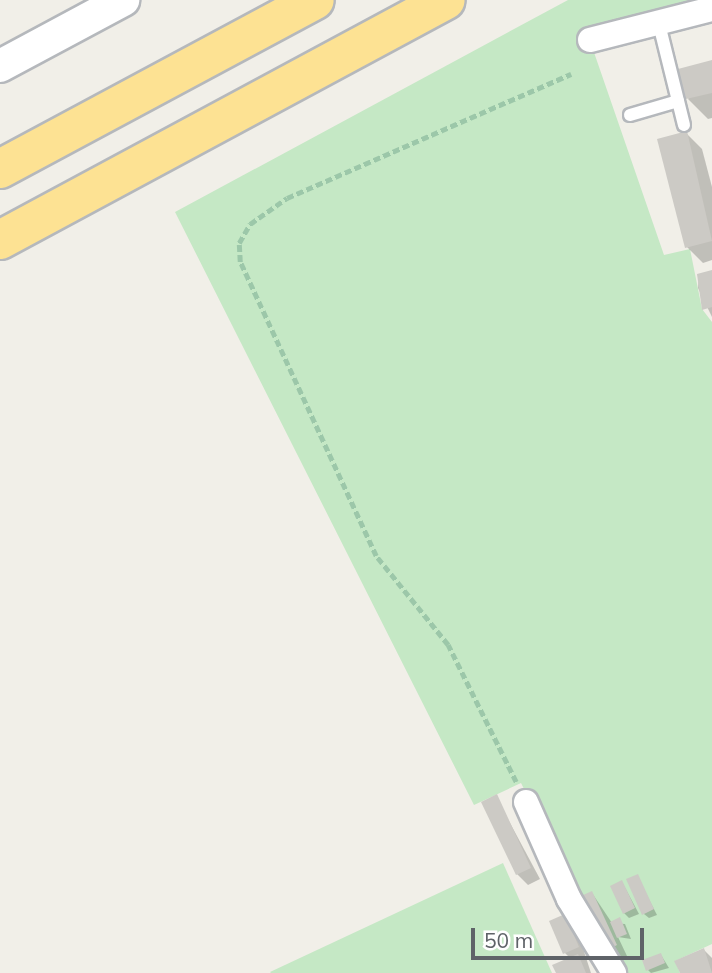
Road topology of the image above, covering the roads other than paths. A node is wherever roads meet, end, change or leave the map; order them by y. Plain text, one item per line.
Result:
1 (123, 0) edge
2 (315, 0) edge
3 (446, 0) edge
4 (712, 9) edge
5 (659, 24) junction
6 (590, 40) dead end
7 (0, 66) edge
8 (678, 101) junction
9 (630, 115) dead end
10 (684, 125) dead end
11 (0, 169) edge
12 (0, 240) edge
13 (526, 802) road end
14 (614, 973) edge

1 - 7 street
2 - 11 highway
3 - 12 highway
4 - 5 street
5 - 6 street
5 - 8 lane
8 - 9 lane
8 - 10 lane
13 - 14 street

